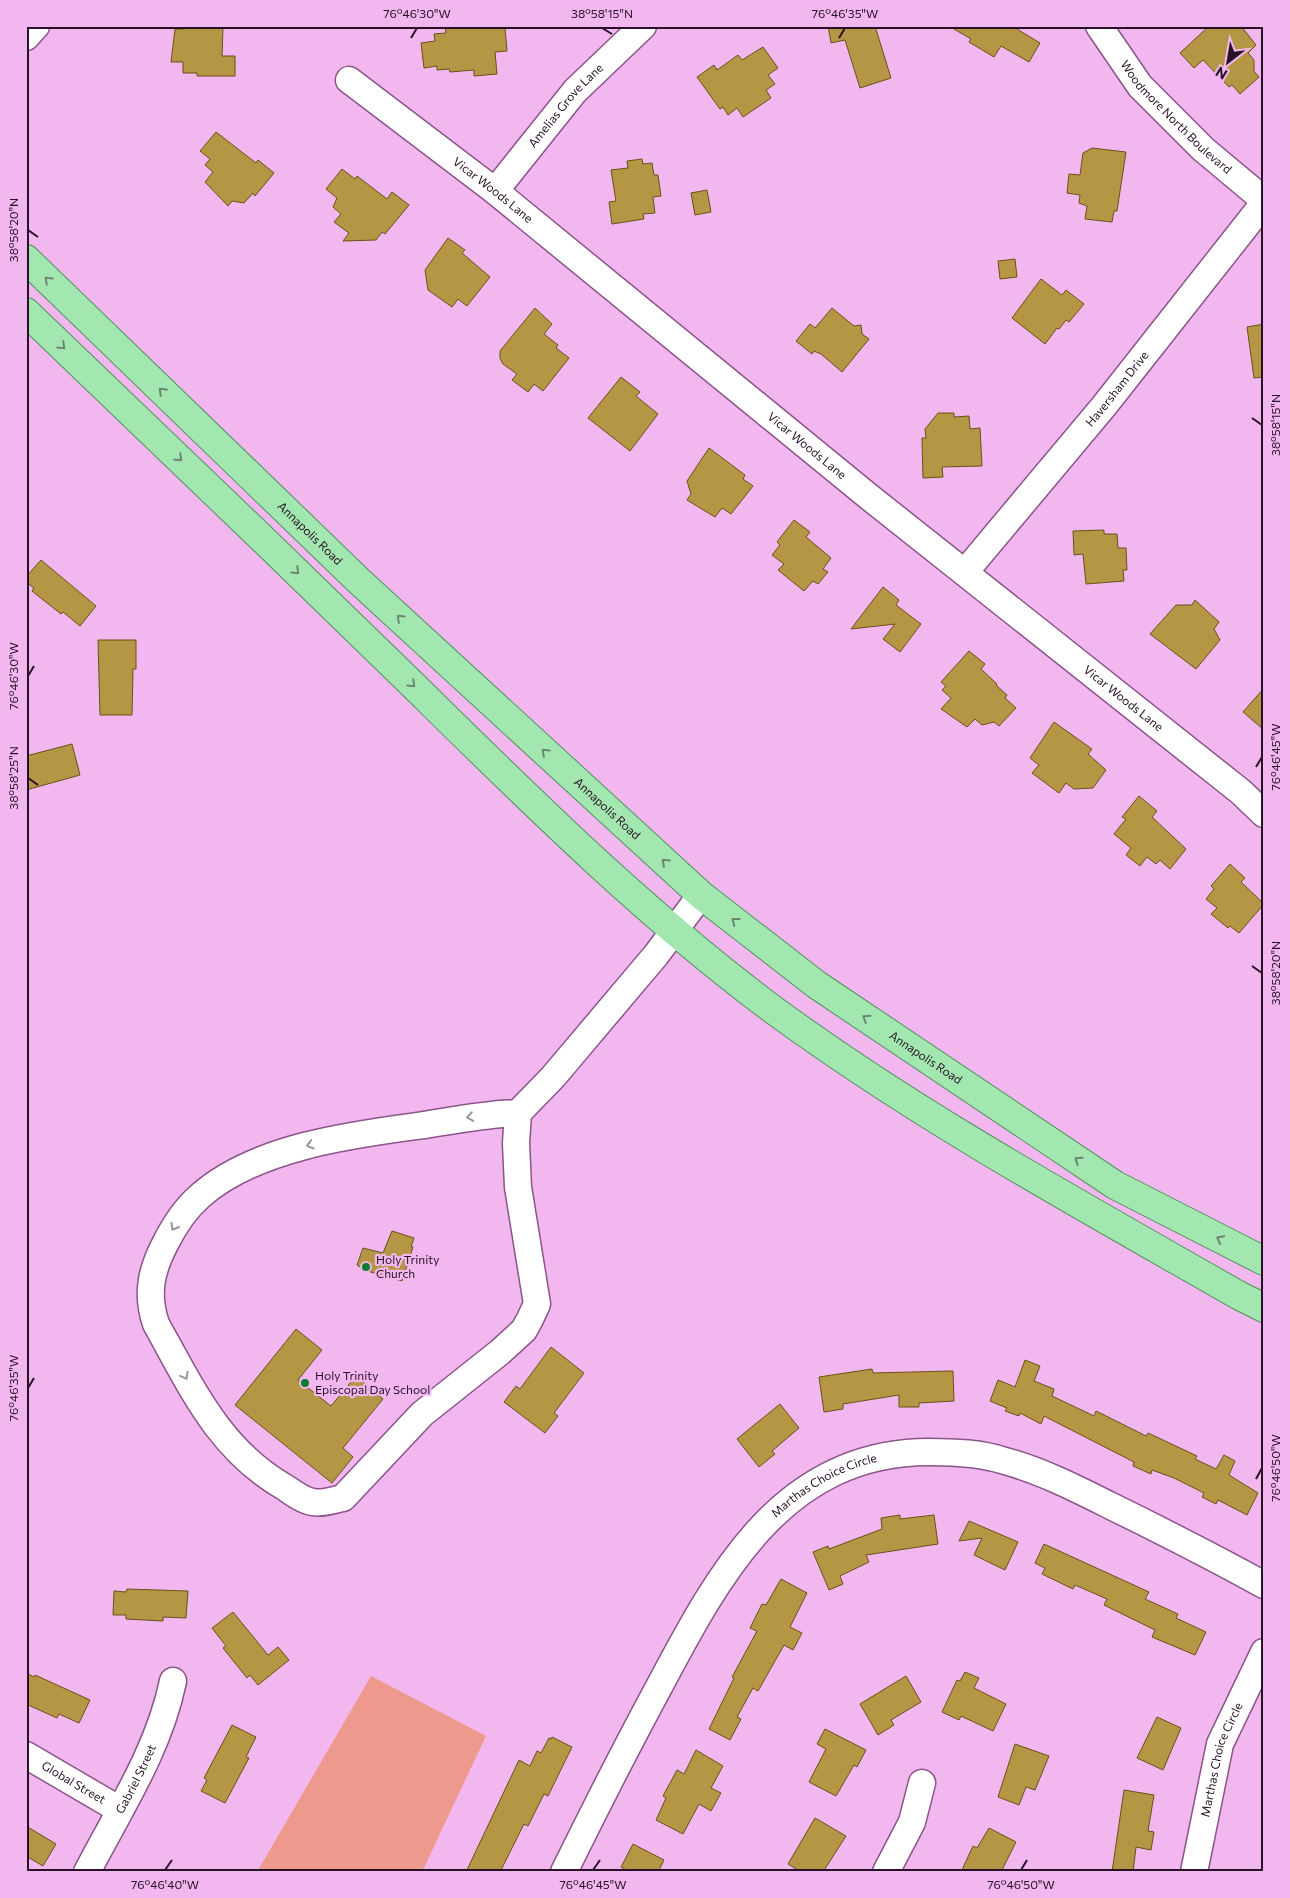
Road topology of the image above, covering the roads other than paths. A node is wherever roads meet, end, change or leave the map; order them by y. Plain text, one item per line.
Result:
1 (36, 26) edge
2 (643, 26) edge
3 (1100, 26) edge
4 (26, 37) edge
5 (349, 80) dead end
6 (495, 191) junction
7 (1264, 200) edge
8 (1264, 204) edge
9 (26, 259) edge
10 (26, 312) edge
11 (965, 572) junction
12 (1264, 814) edge
13 (701, 894) junction
14 (675, 930) junction
15 (518, 1113) junction
16 (1264, 1261) edge
17 (1264, 1308) edge
18 (1264, 1585) edge
19 (1264, 1652) edge
20 (173, 1681) dead end
21 (26, 1755) edge
22 (922, 1782) dead end
23 (120, 1810) junction
24 (87, 1872) edge
25 (564, 1872) edge
26 (886, 1872) edge
27 (1194, 1872) edge

1 - 4 street
2 - 6 street, Amelias Grove Lane
3 - 7 street, Woodmore North Boulevard
5 - 6 street, Vicar Woods Lane
6 - 11 street, Vicar Woods Lane
8 - 11 street, Haversham Drive
13 -> 9 main road, Annapolis Road
10 -> 14 main road
11 - 12 street, Vicar Woods Lane
13 - 14 street
16 -> 13 main road, Annapolis Road
14 - 15 street
14 - 17 main road
15 -> 15 street
18 - 25 street, Marthas Choice Circle
19 - 27 street, Marthas Choice Circle
20 - 23 street, Gabriel Street
21 - 23 street, Global Street
22 - 26 street
23 - 24 street, Gabriel Street

